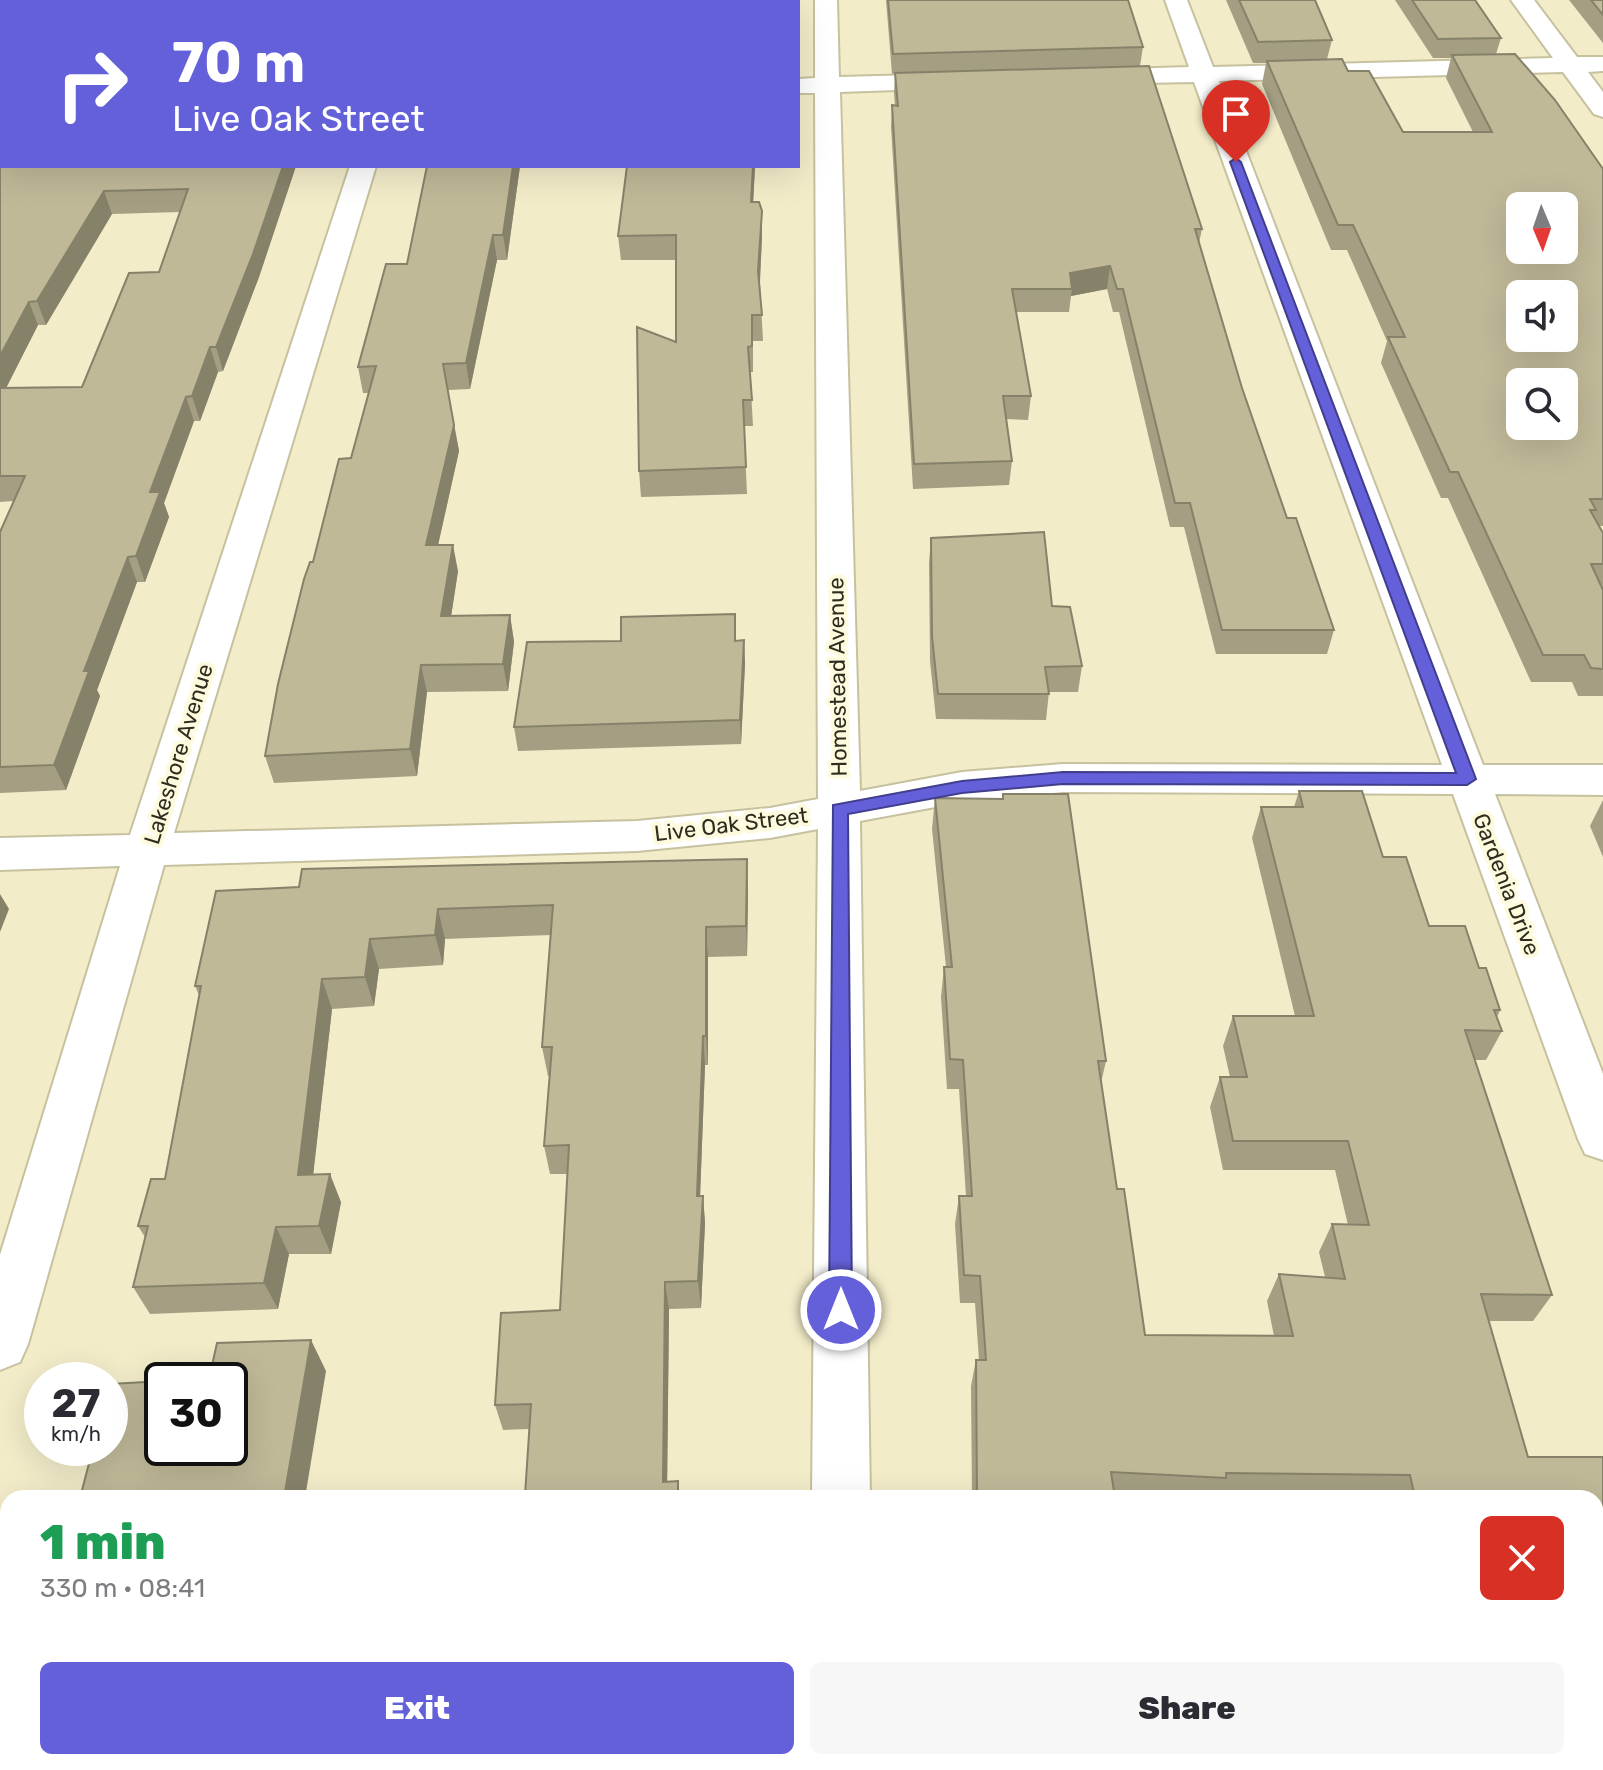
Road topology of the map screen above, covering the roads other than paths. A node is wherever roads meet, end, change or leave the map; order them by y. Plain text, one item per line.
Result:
1 (826, 0) edge
2 (1176, 0) edge
3 (1522, 0) edge
4 (1603, 64) edge
5 (1571, 66) junction
6 (1203, 73) junction
7 (1061, 78) edge
8 (983, 80) edge
9 (812, 86) edge
10 (1603, 109) edge
11 (362, 168) edge
12 (1467, 779) junction
13 (1603, 780) edge
14 (839, 809) junction
15 (147, 850) junction
16 (0, 854) edge
17 (1603, 1139) edge
18 (0, 1344) edge
19 (841, 1490) edge

1 - 9 street, Homestead Avenue
2 - 6 street, Gardenia Drive
3 - 5 street
4 - 5 street
5 - 6 street
5 - 10 street
6 - 7 street
6 - 12 street, Gardenia Drive
8 - 9 street
9 - 14 street, Homestead Avenue
11 - 15 street, Lakeshore Avenue
12 - 13 street, Live Oak Street
12 - 14 street, Live Oak Street
12 - 17 street, Gardenia Drive
14 - 15 street, Live Oak Street
14 - 19 street, Homestead Avenue
15 - 16 street, Live Oak Street
15 - 18 street, Lakeshore Avenue

